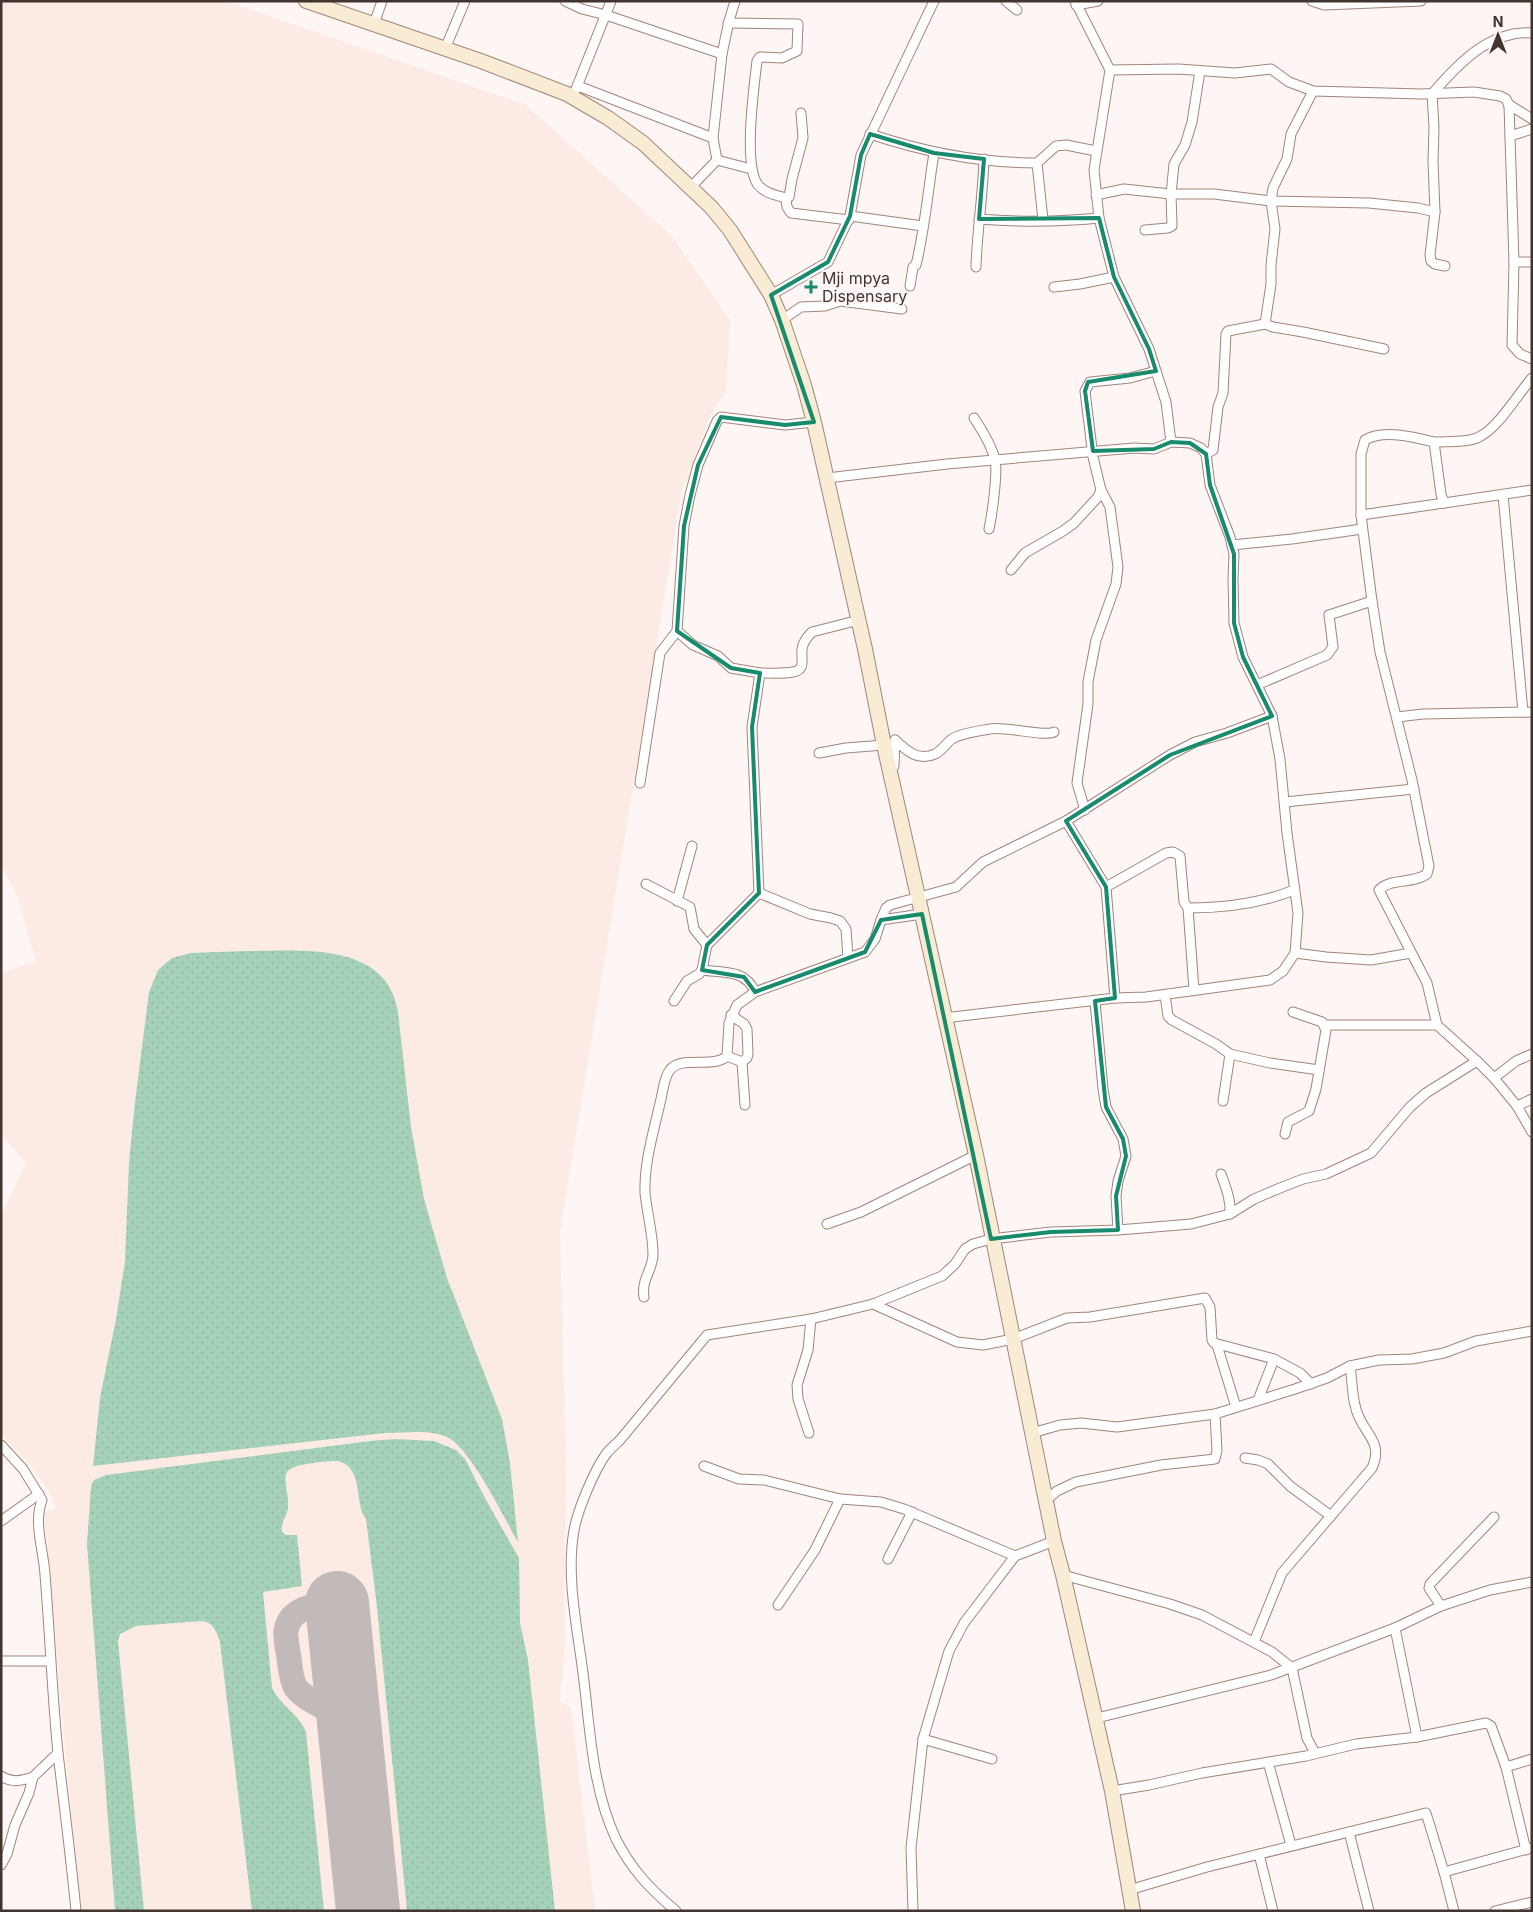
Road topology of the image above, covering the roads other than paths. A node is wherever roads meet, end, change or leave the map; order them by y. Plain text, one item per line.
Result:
1 (306, 1) edge
2 (382, 1) edge
3 (465, 1) edge
4 (565, 1) edge
5 (611, 1) edge
6 (735, 1) edge
7 (934, 1) edge
8 (1006, 1) edge
9 (1098, 1) edge
10 (1312, 1) edge
11 (1421, 1) edge
12 (1076, 3) edge
13 (1017, 10) dead end
14 (606, 15) junction
15 (728, 23) junction
16 (374, 24) junction
17 (1532, 33) edge
18 (445, 49) junction
19 (722, 54) junction
20 (1110, 70) junction
21 (1200, 71) junction
22 (575, 92) junction
23 (1313, 92) junction
24 (1432, 94) junction
25 (1508, 104) junction
26 (801, 114) dead end
27 (1532, 119) edge
28 (1532, 129) edge
29 (870, 134) junction
30 (1510, 136) junction
31 (713, 138) junction
32 (1096, 151) junction
33 (934, 153) junction
34 (984, 159) junction
35 (717, 160) junction
36 (1037, 163) junction
37 (751, 169) junction
38 (691, 187) junction
39 (1171, 194) junction
40 (1096, 195) junction
41 (786, 198) junction
42 (1271, 201) junction
43 (1435, 212) junction
44 (850, 218) junction
45 (979, 218) junction
46 (1099, 218) junction
47 (1043, 220) junction
48 (923, 226) junction
49 (1145, 230) dead end
50 (1514, 262) junction
51 (1532, 262) edge
52 (1445, 266) dead end
53 (976, 268) dead end
54 (1114, 277) junction
55 (910, 286) dead end
56 (1054, 287) dead end
57 (771, 295) junction
58 (902, 309) dead end
59 (782, 320) junction
60 (1265, 324) junction
61 (1384, 349) dead end
62 (1532, 360) edge
63 (1156, 371) junction
64 (1532, 378) edge
65 (974, 418) dead end
66 (814, 422) junction
67 (1171, 442) junction
68 (1434, 442) junction
69 (1093, 451) junction
70 (1206, 454) junction
71 (995, 460) junction
72 (827, 478) junction
73 (1101, 490) junction
74 (1532, 490) edge
75 (1503, 495) junction
76 (1444, 503) junction
77 (1361, 515) junction
78 (989, 529) dead end
79 (1362, 530) junction
80 (1232, 545) junction
81 (1011, 570) dead end
82 (1372, 601) junction
83 (859, 620) junction
84 (677, 631) junction
85 (760, 673) junction
86 (1257, 685) junction
87 (1527, 712) edge
88 (1272, 716) junction
89 (1398, 718) junction
90 (1054, 732) dead end
91 (884, 745) junction
92 (819, 754) dead end
93 (890, 770) junction
94 (640, 783) dead end
95 (1414, 789) junction
96 (1285, 802) junction
97 (1085, 810) junction
98 (1066, 821) junction
99 (692, 846) dead end
100 (646, 884) dead end
101 (1106, 887) junction
102 (1294, 890) junction
103 (759, 893) junction
104 (918, 897) junction
105 (677, 901) junction
106 (1188, 908) junction
107 (922, 914) junction
108 (881, 920) junction
109 (707, 945) junction
110 (1296, 953) junction
111 (1411, 953) junction
112 (848, 958) junction
113 (702, 970) junction
114 (1194, 990) junction
115 (755, 992) junction
116 (1165, 995) junction
117 (1115, 998) junction
118 (674, 1001) dead end
119 (1095, 1001) junction
120 (1293, 1012) dead end
121 (731, 1015) junction
122 (944, 1018) junction
123 (1437, 1024) junction
124 (1325, 1025) junction
125 (1230, 1054) junction
126 (1532, 1054) edge
127 (728, 1056) junction
128 (742, 1062) junction
129 (1478, 1062) junction
130 (1319, 1070) junction
131 (1494, 1078) junction
132 (1532, 1099) edge
133 (1223, 1101) dead end
134 (745, 1104) dead end
135 (1517, 1106) junction
136 (1532, 1132) edge
137 (1285, 1134) dead end
138 (976, 1156) junction
139 (1221, 1174) dead end
140 (1230, 1214) junction
141 (826, 1224) dead end
142 (1118, 1230) junction
143 (991, 1239) junction
144 (644, 1297) dead end
145 (873, 1304) junction
146 (811, 1320) junction
147 (1532, 1331) edge
148 (1013, 1339) junction
149 (1217, 1344) junction
150 (1274, 1359) junction
151 (1350, 1366) junction
152 (1311, 1384) junction
153 (1258, 1400) junction
154 (1236, 1407) junction
155 (1215, 1414) junction
156 (809, 1433) dead end
157 (1032, 1433) junction
158 (1, 1445) edge
159 (1245, 1458) dead end
160 (704, 1466) dead end
161 (39, 1494) junction
162 (840, 1499) junction
163 (1046, 1500) junction
164 (912, 1512) junction
165 (1331, 1516) junction
166 (1494, 1517) dead end
167 (1, 1521) edge
168 (1054, 1541) junction
169 (1015, 1556) junction
170 (888, 1559) dead end
171 (1063, 1575) junction
172 (1532, 1582) edge
173 (778, 1605) dead end
174 (1442, 1606) junction
175 (1395, 1628) junction
176 (1254, 1642) junction
177 (50, 1660) junction
178 (1, 1661) edge
179 (1292, 1668) junction
180 (1096, 1718) junction
181 (1417, 1737) junction
182 (923, 1739) junction
183 (58, 1753) junction
184 (1315, 1753) junction
185 (992, 1759) dead end
186 (1532, 1759) edge
187 (1268, 1762) junction
188 (1506, 1767) junction
189 (1, 1776) edge
190 (33, 1777) junction
191 (1112, 1791) junction
192 (1349, 1832) junction
193 (1291, 1845) junction
194 (1529, 1849) edge
195 (1259, 1854) junction
196 (1, 1865) edge
197 (1444, 1872) junction
198 (1129, 1890) junction
199 (1532, 1902) edge
200 (76, 1911) edge
201 (676, 1911) edge
202 (913, 1911) edge
203 (1133, 1911) edge
204 (1273, 1911) edge
205 (1369, 1911) edge
206 (1454, 1911) edge
207 (1495, 1911) edge

1 - 16 main road
2 - 16 street
3 - 18 street
4 - 14 street
5 - 14 street
6 - 15 street
7 - 29 street
8 - 13 street
9 - 12 street
10 - 11 street
12 - 20 street
14 - 19 street
14 - 22 street
15 - 19 street
15 - 37 street
16 - 18 main road
17 - 24 street
18 - 22 main road
19 - 31 street
20 - 21 street
20 - 32 street
21 - 23 street
21 - 39 street
22 - 31 street
22 - 38 main road
23 - 24 street
23 - 42 street
24 - 25 street
24 - 43 street
25 - 27 street
25 - 30 street
26 - 41 street
28 - 30 street
29 - 33 street
29 - 44 street
30 - 50 street
31 - 35 street
32 - 36 street
32 - 40 street
33 - 34 street
33 - 48 street
34 - 36 street
34 - 45 street
35 - 37 street
35 - 38 street
36 - 47 street
37 - 41 street
38 - 57 main road
39 - 40 street
39 - 42 street
39 - 49 street
40 - 46 street
41 - 44 street
42 - 43 street
42 - 60 street
43 - 52 street
44 - 48 street
44 - 57 street
45 - 47 street
45 - 53 street
46 - 47 street
46 - 54 street
48 - 55 street
50 - 51 street
50 - 62 street
54 - 56 street
54 - 63 street
57 - 59 main road
58 - 59 street
59 - 66 main road
60 - 61 street
60 - 70 street
63 - 67 street
63 - 69 street
64 - 68 street
65 - 71 street
66 - 72 main road
66 - 84 street
67 - 69 street
67 - 70 street
68 - 76 street
68 - 77 street
69 - 71 street
69 - 73 street
70 - 80 street
71 - 72 street
71 - 78 street
72 - 83 main road
73 - 81 street
73 - 97 street
74 - 75 street
75 - 76 street
75 - 87 street
76 - 77 street
77 - 79 street
79 - 80 street
79 - 82 street
80 - 86 street
82 - 86 street
82 - 89 street
83 - 85 street
83 - 91 main road
84 - 85 street
84 - 94 street
85 - 103 street
86 - 88 street
87 - 89 street
88 - 96 street
88 - 97 street
89 - 95 street
90 - 93 street
91 - 92 street
91 - 93 main road
93 - 104 main road
95 - 96 street
95 - 111 street
96 - 102 street
97 - 98 street
98 - 101 street
98 - 104 street
99 - 105 street
100 - 105 street
101 - 106 street
101 - 117 street
102 - 106 street
102 - 110 street
103 - 109 street
103 - 112 street
104 - 107 main road
104 - 108 street
105 - 109 street
106 - 114 street
107 - 108 street
107 - 122 main road
108 - 112 street
109 - 113 street
110 - 111 street
110 - 114 street
111 - 123 street
112 - 115 street
113 - 115 street
113 - 118 street
114 - 116 street
115 - 121 street
116 - 117 street
116 - 125 street
117 - 119 street
119 - 122 street
119 - 142 street
120 - 124 street
121 - 127 street
121 - 128 street
122 - 138 main road
123 - 124 street
123 - 129 street
124 - 130 street
125 - 130 street
125 - 133 street
126 - 131 street
127 - 128 street
127 - 144 street
128 - 134 street
129 - 131 street
129 - 140 street
130 - 137 street
131 - 135 street
132 - 135 street
135 - 136 street
138 - 141 street
138 - 143 main road
139 - 140 street
140 - 142 street
142 - 143 street
143 - 145 street
143 - 148 main road
145 - 146 street
145 - 148 street
146 - 156 street
146 - 201 street
147 - 151 street
148 - 149 street
148 - 157 main road
149 - 150 street
149 - 154 street
150 - 152 street
150 - 153 street
151 - 152 street
151 - 165 street
152 - 153 street
153 - 154 street
154 - 155 street
155 - 157 street
155 - 163 street
157 - 163 main road
158 - 161 street
159 - 165 street
160 - 162 street
161 - 167 street
161 - 177 street
162 - 164 street
162 - 173 street
163 - 168 main road
164 - 169 street
164 - 170 street
165 - 176 street
166 - 174 street
168 - 169 street
168 - 171 main road
169 - 182 street
171 - 176 street
171 - 180 main road
172 - 174 street
174 - 175 street
175 - 179 street
175 - 181 street
176 - 179 street
177 - 178 street
177 - 183 street
179 - 180 street
179 - 184 street
180 - 191 main road
181 - 184 street
181 - 188 street
182 - 185 street
182 - 202 street
183 - 190 street
183 - 200 street
184 - 187 street
186 - 188 street
187 - 191 street
187 - 193 street
188 - 194 street
189 - 190 street
190 - 196 street
191 - 198 main road
192 - 193 street
192 - 197 street
192 - 205 street
193 - 195 street
194 - 197 street
195 - 198 street
195 - 204 street
197 - 206 street
198 - 203 main road
199 - 207 street

